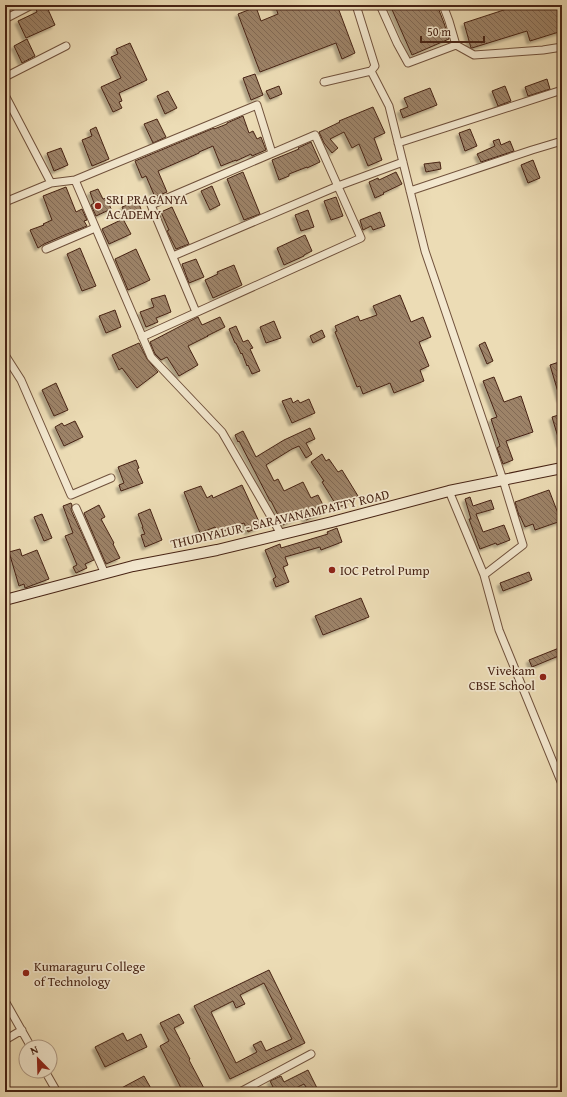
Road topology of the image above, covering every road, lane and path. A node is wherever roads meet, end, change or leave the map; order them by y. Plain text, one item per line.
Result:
1 (32, 5) edge
2 (356, 5) edge
3 (380, 5) edge
4 (443, 5) edge
5 (5, 19) edge
6 (456, 45) junction
7 (66, 46) dead end
8 (562, 46) edge
9 (371, 71) junction
10 (5, 77) edge
11 (324, 82) dead end
12 (562, 90) edge
13 (5, 95) edge
14 (562, 141) edge
15 (398, 143) junction
16 (272, 153) junction
17 (403, 162) junction
18 (75, 180) junction
19 (51, 183) junction
20 (338, 186) junction
21 (410, 191) junction
22 (5, 202) edge
23 (95, 228) junction
24 (46, 249) dead end
25 (172, 256) junction
26 (196, 312) junction
27 (142, 337) junction
28 (5, 355) edge
29 (562, 468) edge
30 (111, 478) dead end
31 (503, 480) junction
32 (449, 491) junction
33 (76, 508) dead end
34 (281, 534) junction
35 (105, 574) junction
36 (484, 575) junction
37 (5, 600) edge
38 (562, 784) edge
39 (5, 1001) edge
40 (22, 1030) junction
41 (27, 1039) edge
42 (5, 1040) edge
43 (311, 1054) dead end
44 (50, 1079) edge
45 (57, 1092) edge
46 (240, 1092) edge

1 - 5 street
2 - 9 street
3 - 6 street
4 - 6 street
6 - 8 street
7 - 10 street
9 - 11 street
9 - 15 street
12 - 15 street
13 - 19 street
14 - 21 street
15 - 17 street
16 - 18 street
16 - 20 street
16 - 25 street
17 - 20 street
17 - 21 street
18 - 19 street
18 - 23 street
19 - 22 street
20 - 25 street
20 - 26 street
21 - 31 street
23 - 24 street
23 - 27 street
25 - 26 street
26 - 27 street
27 - 34 street
28 - 30 street
29 - 31 main road, THUDIYALUR - SARAVANAMPATTY ROAD
31 - 32 main road, THUDIYALUR - SARAVANAMPATTY ROAD
31 - 36 street
32 - 34 main road, THUDIYALUR - SARAVANAMPATTY ROAD
32 - 36 street
33 - 35 street
34 - 35 main road, THUDIYALUR - SARAVANAMPATTY ROAD
35 - 37 main road, THUDIYALUR - SARAVANAMPATTY ROAD
36 - 38 street
39 - 40 street
40 - 41 street
40 - 42 street
43 - 46 street
44 - 45 street

